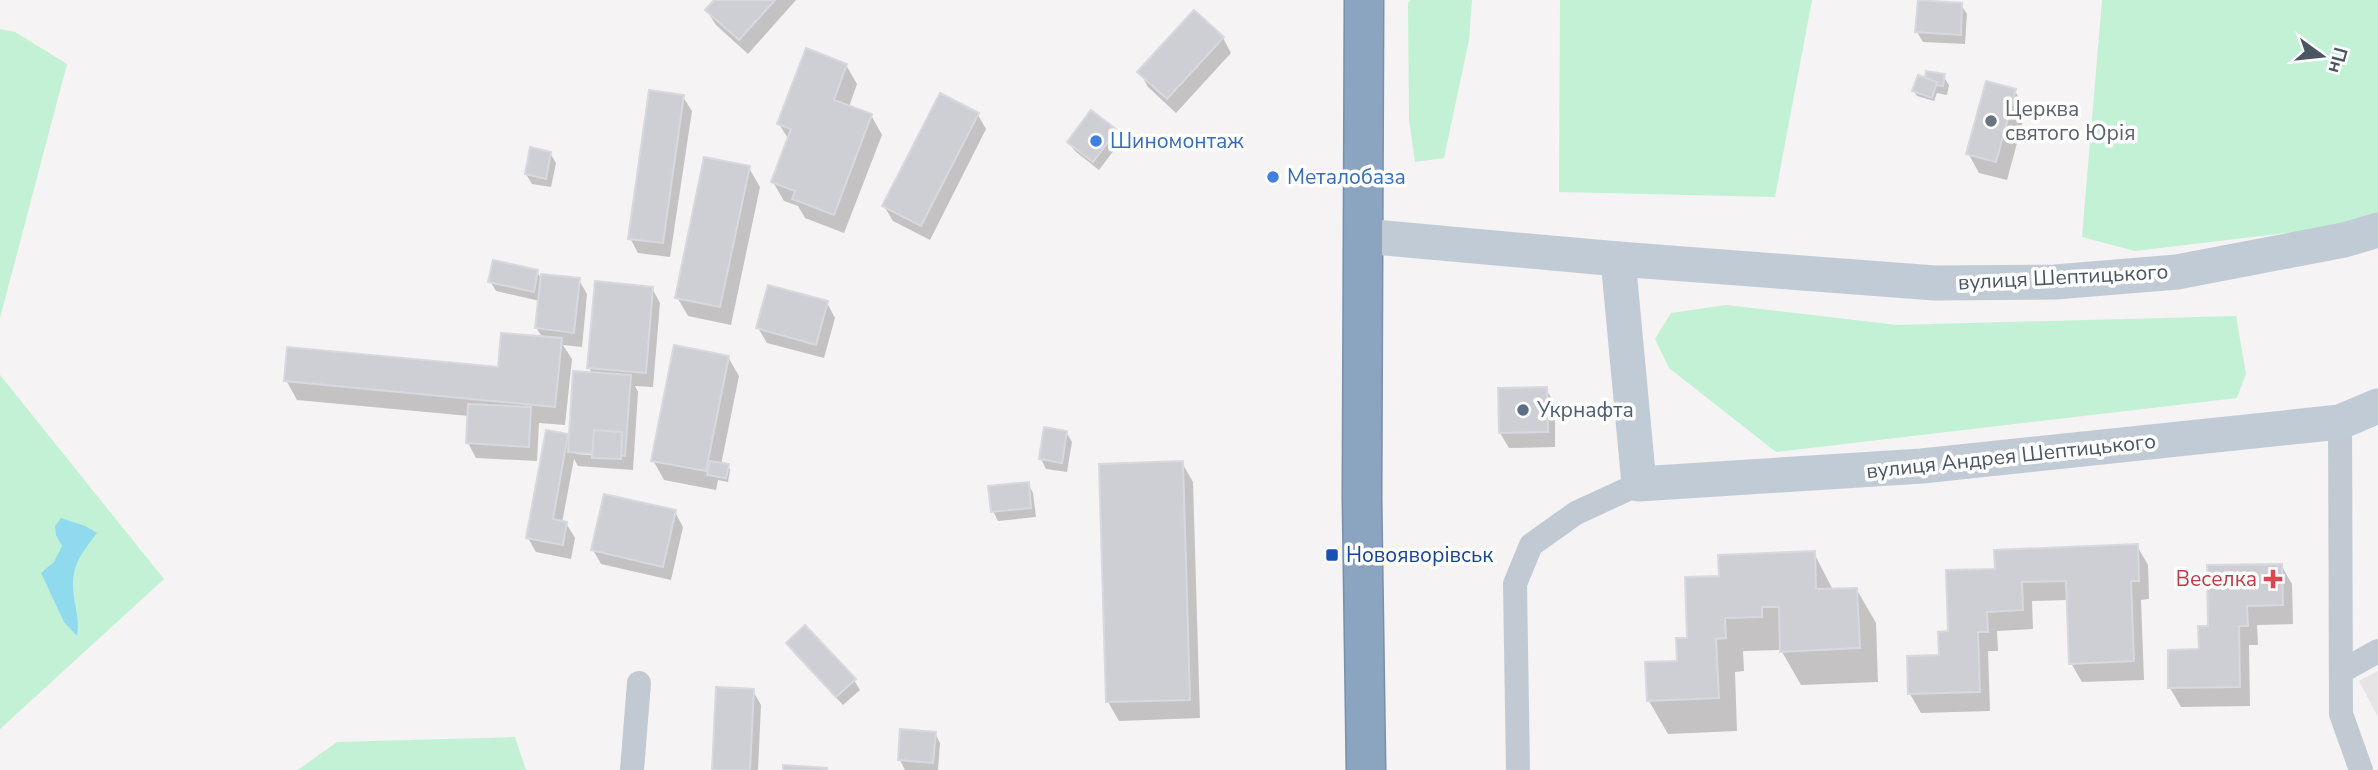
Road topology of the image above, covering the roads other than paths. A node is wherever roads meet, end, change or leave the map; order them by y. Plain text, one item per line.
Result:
1 (1364, 0) edge
2 (2378, 230) edge
3 (1363, 236) junction
4 (1618, 259) junction
5 (2378, 405) edge
6 (2340, 422) junction
7 (1639, 484) junction
8 (2378, 652) edge
9 (2342, 671) junction
10 (639, 682) dead end
11 (632, 770) edge
12 (1366, 770) edge
13 (1518, 770) edge
14 (2361, 770) edge

1 - 3 highway
2 - 4 street, вулиця Шептицького
3 - 4 street, вулиця Шептицького
3 - 12 highway
4 - 7 street
5 - 6 street, вулиця Андрея Шептицького
6 - 7 street, вулиця Андрея Шептицького
6 - 9 street
7 - 13 street
8 - 9 street
9 - 14 street
10 - 11 street

